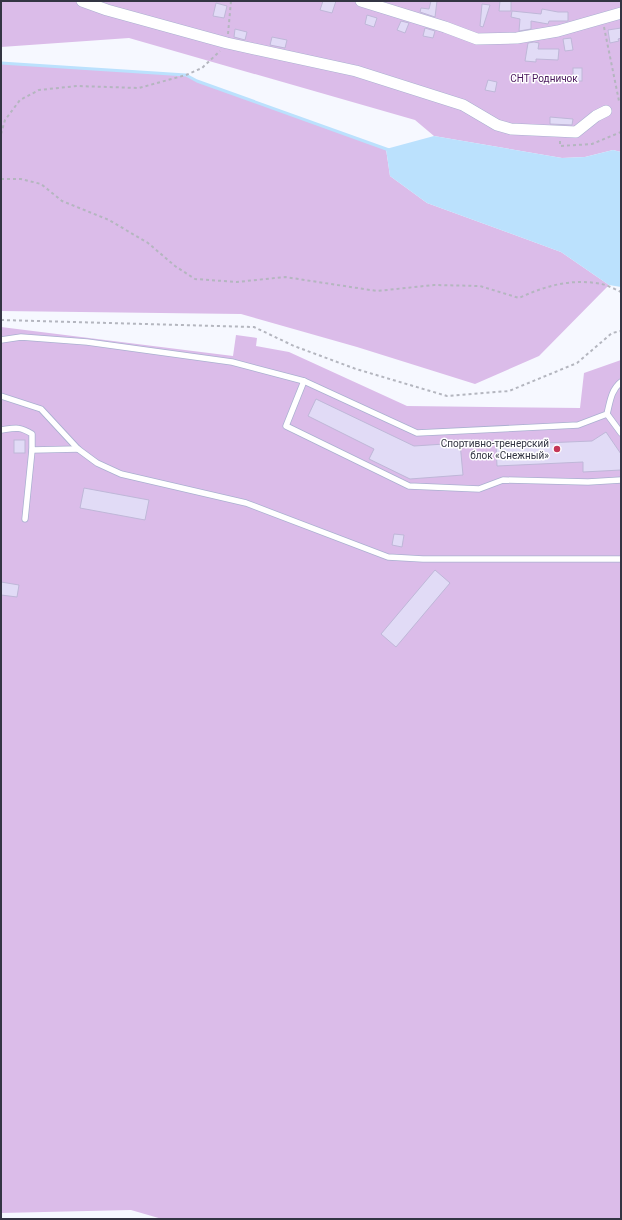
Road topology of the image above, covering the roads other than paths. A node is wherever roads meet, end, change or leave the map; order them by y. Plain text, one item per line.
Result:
1 (82, 1) edge
2 (361, 1) edge
3 (621, 13) edge
4 (606, 112) dead end
5 (1, 340) edge
6 (304, 382) junction
7 (621, 382) edge
8 (1, 396) edge
9 (607, 414) junction
10 (1, 430) edge
11 (621, 433) edge
12 (78, 449) junction
13 (32, 450) junction
14 (621, 480) edge
15 (25, 519) dead end
16 (621, 559) edge

1 - 4 street
2 - 3 street
5 - 6 lane
6 - 9 lane
6 - 14 lane
7 - 9 lane
8 - 12 lane
9 - 11 lane
10 - 13 lane
12 - 13 lane
12 - 16 lane
13 - 15 lane

